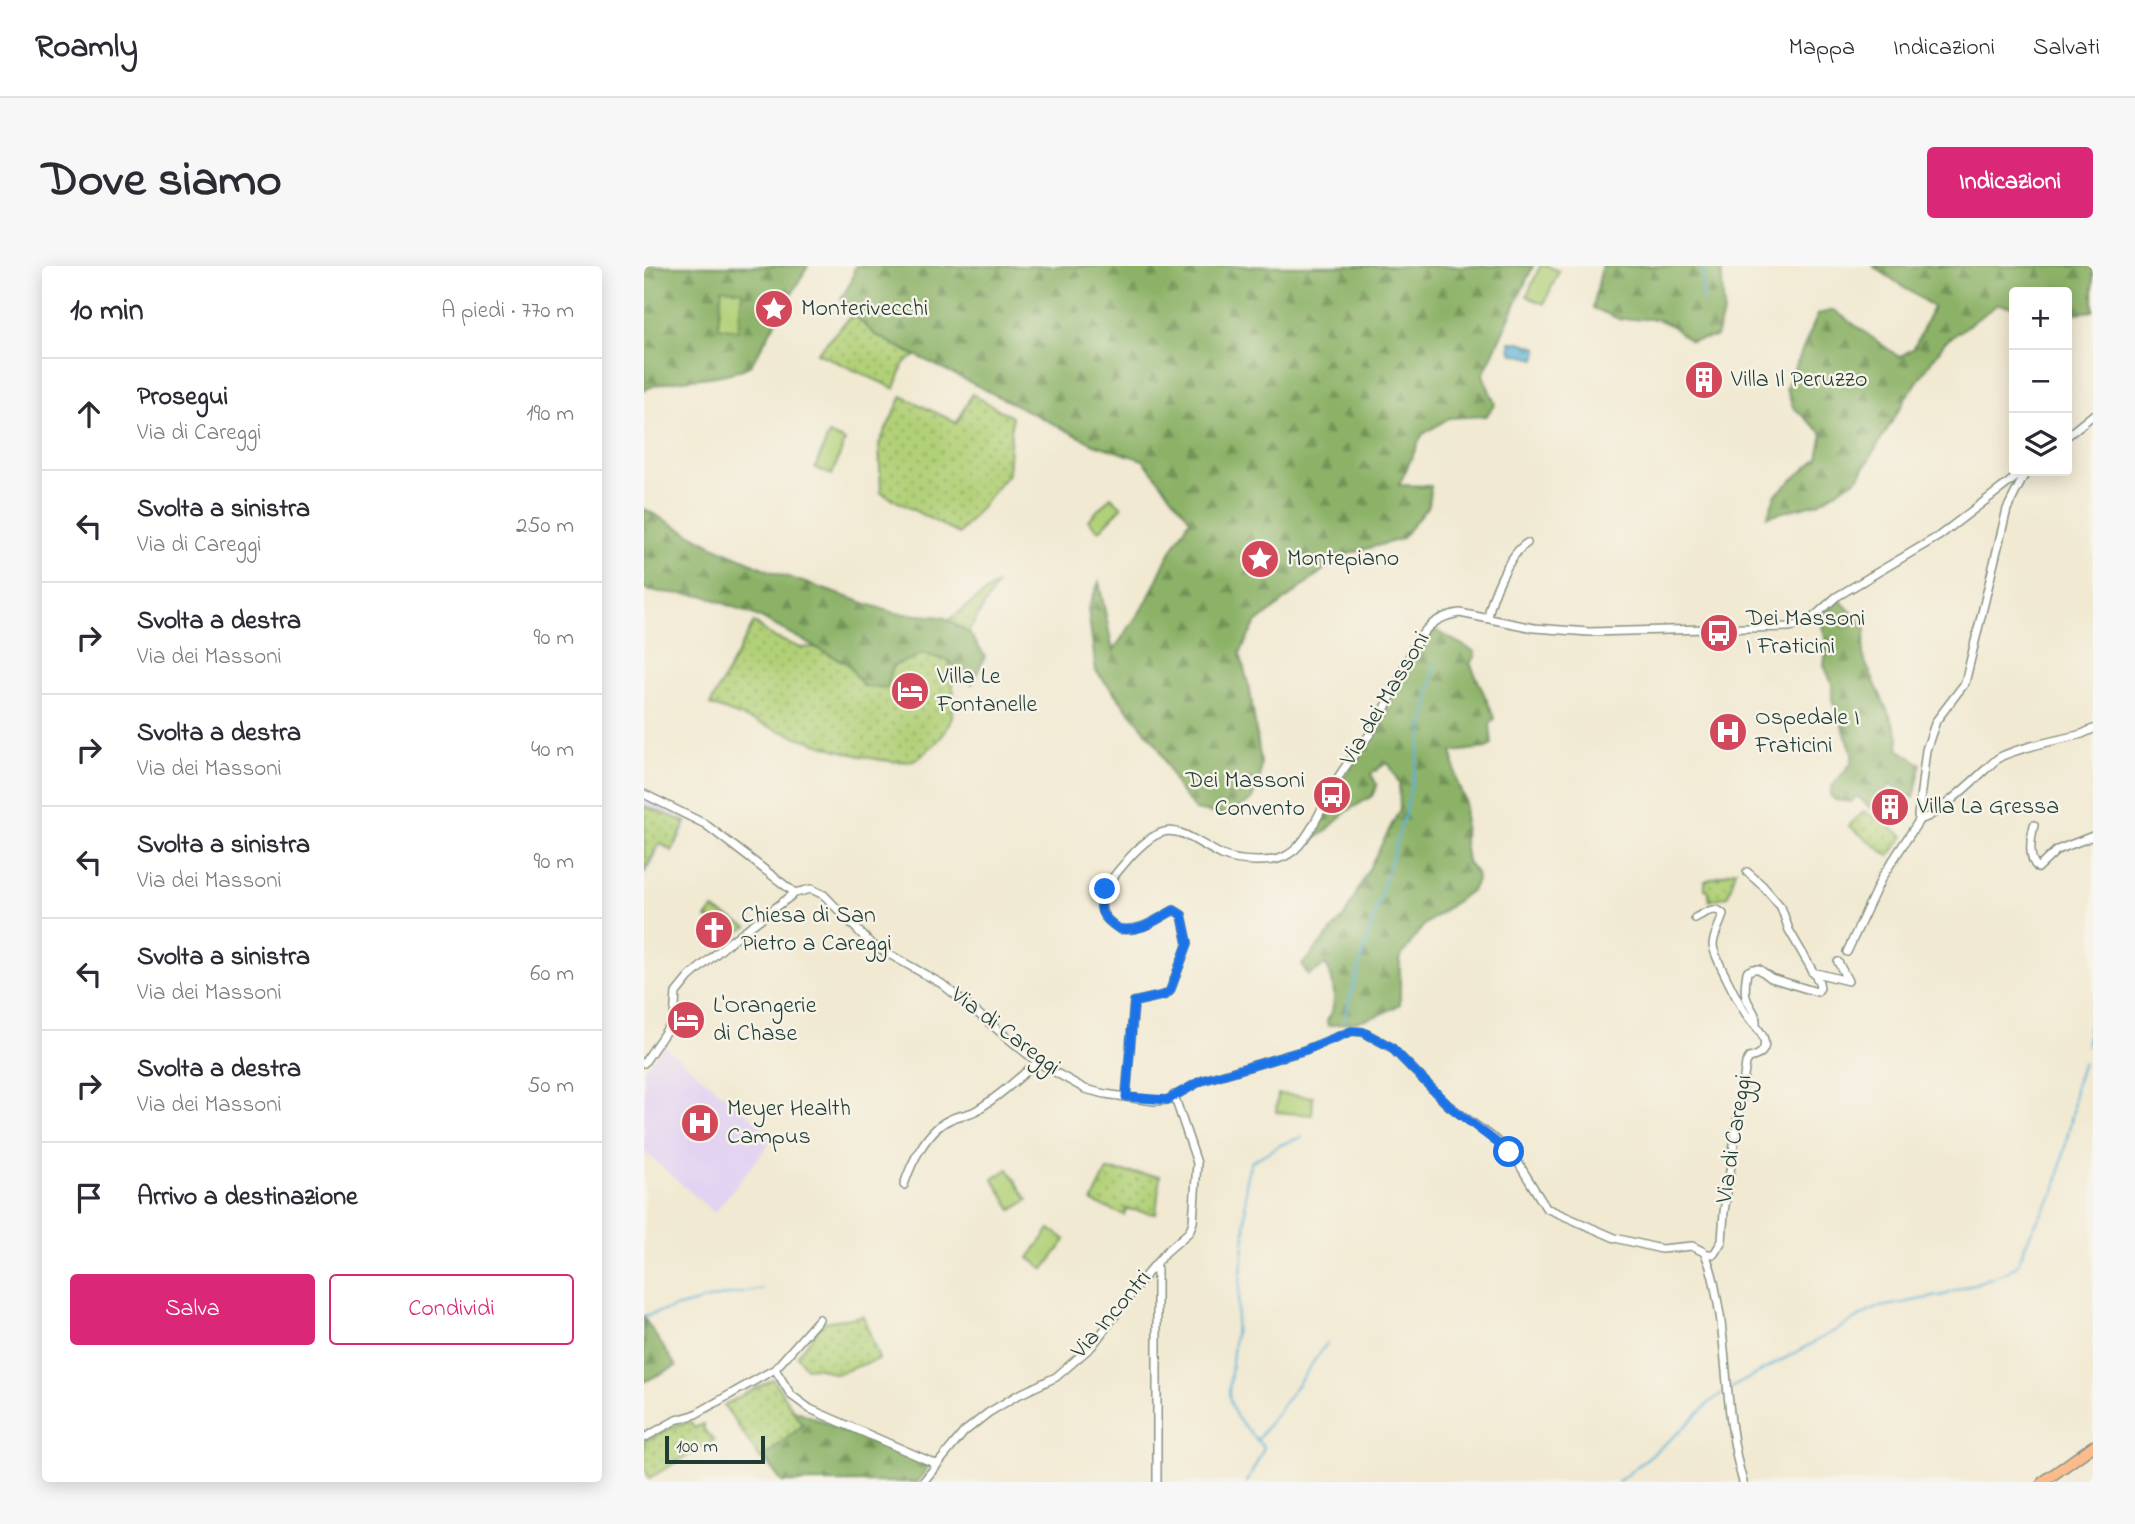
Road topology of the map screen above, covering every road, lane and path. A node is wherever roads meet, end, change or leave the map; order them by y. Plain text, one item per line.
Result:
1 (2093, 415) edge
2 (2072, 432) edge
3 (2017, 476) edge
4 (2024, 476) edge
5 (1527, 543) dead end
6 (1488, 618) junction
7 (2093, 729) edge
8 (644, 794) edge
9 (1920, 819) junction
10 (2034, 825) dead end
11 (2093, 836) edge
12 (1747, 872) dead end
13 (795, 893) junction
14 (1696, 918) dead end
15 (1847, 952) dead end
16 (1838, 961) dead end
17 (1811, 971) junction
18 (1756, 1026) junction
19 (1037, 1062) junction
20 (644, 1063) edge
21 (1174, 1095) junction
22 (1126, 1097) junction
23 (904, 1185) dead end
24 (1705, 1254) junction
25 (1154, 1266) junction
26 (819, 1319) dead end
27 (775, 1369) junction
28 (644, 1438) edge
29 (2093, 1446) edge
30 (936, 1464) junction
31 (923, 1482) edge
32 (1157, 1482) edge
33 (1744, 1482) edge
34 (2043, 1482) edge

1 - 2 street
3 - 6 street, Via dei Massoni
4 - 9 street
5 - 6 street
6 - 22 street, Via dei Massoni
7 - 9 street
8 - 13 street, Via di Careggi
9 - 15 street
10 - 11 street
12 - 17 street
13 - 19 street, Via di Careggi
13 - 20 street
14 - 18 street
16 - 17 street
17 - 18 street, Via di Careggi
18 - 24 street, Via di Careggi
19 - 22 street, Via di Careggi
19 - 23 street
21 - 22 street, Via di Careggi
21 - 24 street, Via di Careggi
21 - 25 street, Via Incontri
24 - 33 street
25 - 30 street, Via Incontri
25 - 32 street
26 - 27 street
27 - 28 street
27 - 30 street
29 - 34 main road
30 - 31 street, Via Incontri

